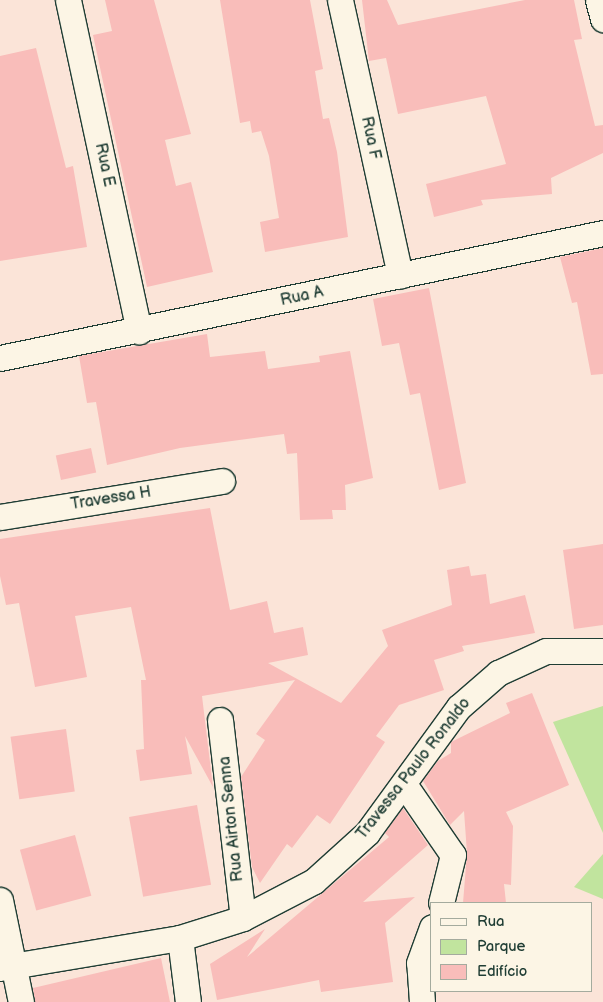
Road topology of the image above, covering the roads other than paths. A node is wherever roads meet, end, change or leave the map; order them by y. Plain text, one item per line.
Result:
1 (68, 0) edge
2 (340, 0) edge
3 (598, 0) edge
4 (603, 19) edge
5 (603, 234) edge
6 (400, 276) junction
7 (139, 331) junction
8 (0, 358) edge
9 (222, 481) dead end
10 (0, 518) edge
11 (603, 651) edge
12 (220, 720) dead end
13 (404, 784) junction
14 (0, 900) edge
15 (441, 902) edge
16 (243, 918) junction
17 (430, 933) edge
18 (180, 938) junction
19 (7, 967) edge
20 (21, 1002) edge
21 (188, 1002) edge
22 (422, 1002) edge

1 - 7 street, Rua E
2 - 6 street, Rua F
3 - 4 street
5 - 6 street, Rua A
6 - 7 street, Rua A
7 - 8 street, Rua A
9 - 10 street, Travessa H
11 - 13 street, Travessa Paulo Ronaldo
12 - 16 street, Rua Airton Senna
13 - 15 street
13 - 16 street, Travessa Paulo Ronaldo
14 - 19 street
16 - 18 street, Travessa Paulo Ronaldo
17 - 22 street
18 - 19 street, Travessa Paulo Ronaldo
18 - 21 street
19 - 20 street

